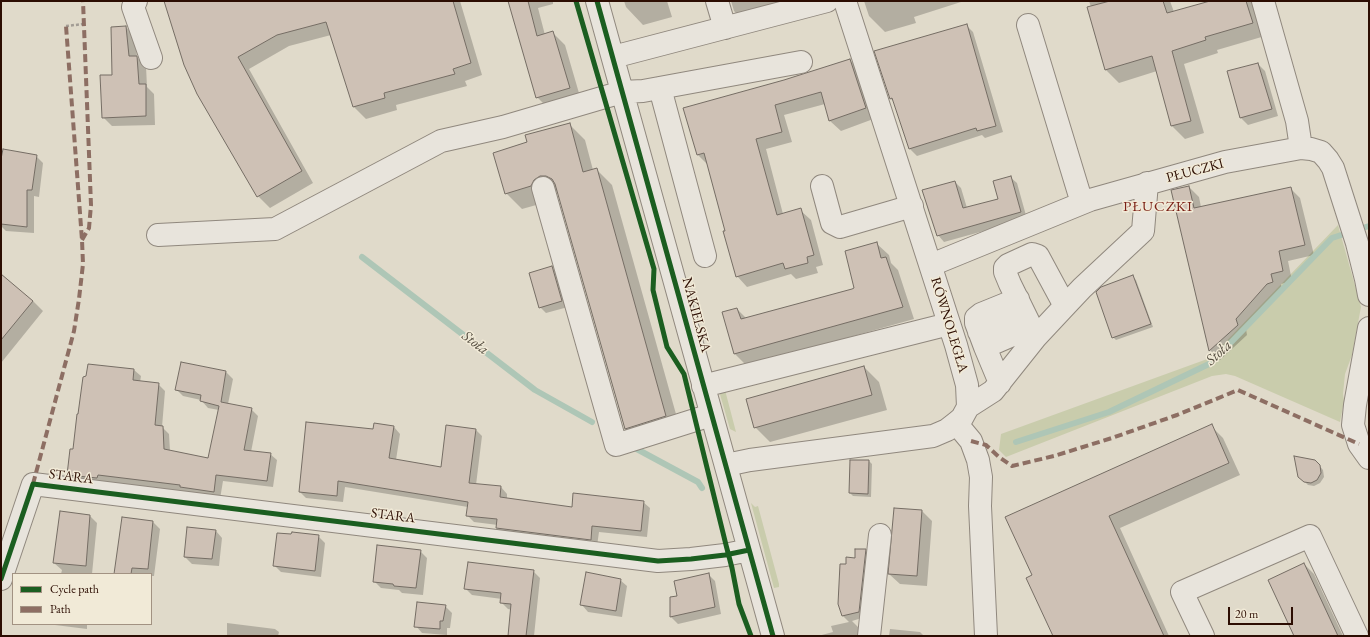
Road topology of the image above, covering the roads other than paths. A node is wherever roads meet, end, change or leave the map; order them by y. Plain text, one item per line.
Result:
1 (136, 1) edge
2 (597, 1) edge
3 (717, 1) edge
4 (827, 1) edge
5 (845, 1) edge
6 (1263, 1) edge
7 (1028, 25) dead end
8 (725, 28) junction
9 (613, 57) junction
10 (150, 58) dead end
11 (801, 62) dead end
12 (660, 88) junction
13 (622, 92) junction
14 (1301, 148) junction
15 (1147, 183) junction
16 (822, 186) dead end
17 (543, 188) dead end
18 (1082, 204) junction
19 (912, 206) junction
20 (158, 235) dead end
21 (705, 256) dead end
22 (931, 266) junction
23 (1369, 295) edge
24 (1065, 306) junction
25 (1027, 319) junction
26 (950, 324) junction
27 (1369, 328) edge
28 (982, 340) junction
29 (1000, 382) junction
30 (703, 386) junction
31 (711, 415) junction
32 (962, 415) junction
33 (1369, 458) edge
34 (726, 465) junction
35 (880, 535) dead end
36 (749, 550) junction
37 (1, 579) edge
38 (773, 636) edge
39 (869, 636) edge
40 (986, 636) edge
41 (1203, 636) edge
42 (1357, 636) edge

1 - 10 street
2 - 9 street, NAKIELSKA
3 - 8 street
4 - 8 street
5 - 19 street, RÓWNOLEGŁA
6 - 14 street
7 - 18 street
8 - 9 street
9 - 13 street, NAKIELSKA
11 - 12 street
12 - 13 street
12 - 21 street
13 - 20 street
13 - 30 street, NAKIELSKA
14 - 15 street, PŁUCZKI
14 - 23 street, PŁUCZKI
15 - 18 street, PŁUCZKI
15 - 24 street
16 - 19 street
17 - 31 street
18 - 22 street, PŁUCZKI
19 - 22 street, RÓWNOLEGŁA
22 - 26 street, RÓWNOLEGŁA
24 - 25 street
24 - 25 street
25 - 28 street
25 - 28 street
25 - 29 street
26 - 30 street
26 - 32 street, RÓWNOLEGŁA
27 - 33 street
28 - 29 street
29 - 32 street
30 - 31 street, NAKIELSKA
31 - 34 street, NAKIELSKA
32 - 34 street
32 - 40 street
34 - 36 street, NAKIELSKA
35 - 39 street
36 - 37 street, STARA
36 - 38 street, NAKIELSKA
41 - 42 street

